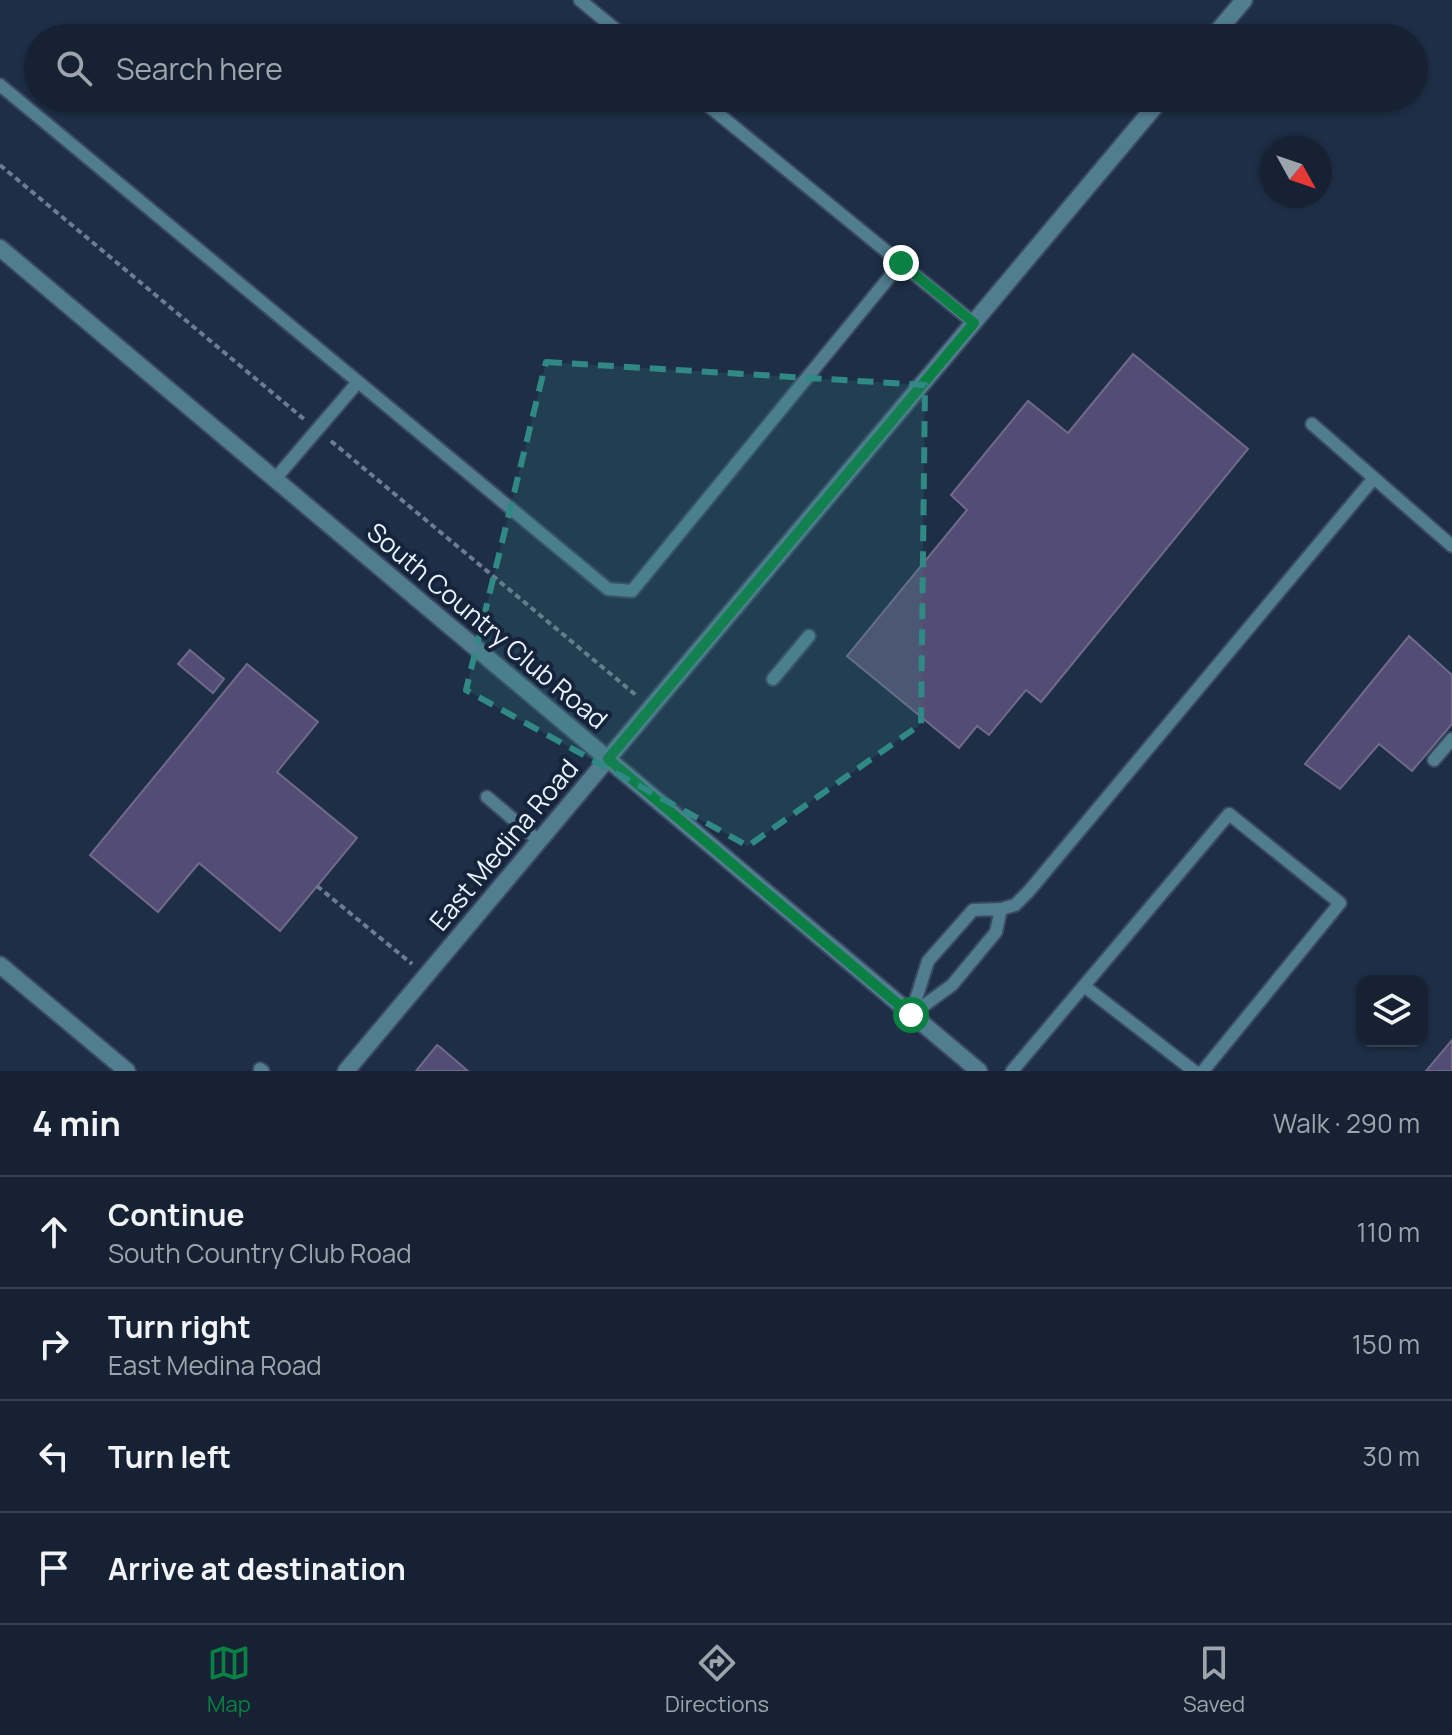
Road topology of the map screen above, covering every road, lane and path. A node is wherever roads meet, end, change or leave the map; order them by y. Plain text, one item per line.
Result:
1 (580, 0) edge
2 (1244, 0) edge
3 (609, 24) edge
4 (1224, 24) edge
5 (0, 85) edge
6 (24, 105) edge
7 (33, 112) edge
8 (716, 112) edge
9 (1150, 112) edge
10 (0, 248) edge
11 (901, 263) junction
12 (974, 323) junction
13 (358, 382) junction
14 (1312, 424) dead end
15 (1374, 478) junction
16 (275, 479) junction
17 (1452, 546) edge
18 (809, 636) dead end
19 (773, 679) dead end
20 (1452, 739) edge
21 (608, 759) junction
22 (1434, 760) dead end
23 (487, 797) dead end
24 (539, 841) junction
25 (317, 886) dead end
26 (1001, 909) junction
27 (0, 965) edge
28 (426, 975) junction
29 (1084, 986) junction
30 (911, 1015) junction
31 (127, 1071) edge
32 (346, 1071) edge
33 (979, 1071) edge
34 (1012, 1071) edge
35 (1194, 1071) edge
36 (1203, 1071) edge

1 - 3 lane
2 - 4 street
5 - 6 lane
7 - 13 lane
8 - 11 lane
9 - 12 street, East Medina Road
10 - 16 street, South Country Club Road
11 - 12 lane
11 - 13 lane
12 - 21 street, East Medina Road
13 - 16 lane
14 - 15 lane
15 - 17 lane
15 - 26 lane
16 - 21 street, South Country Club Road
18 - 19 lane
20 - 22 lane
21 - 24 street, East Medina Road
21 - 30 street, South Country Club Road
23 - 24 lane
24 - 28 street, East Medina Road
25 - 28 path
26 - 30 lane
26 - 30 lane
27 - 31 street
28 - 32 street, East Medina Road
29 - 34 lane
29 - 35 lane
29 - 36 lane
30 - 33 street, South Country Club Road

